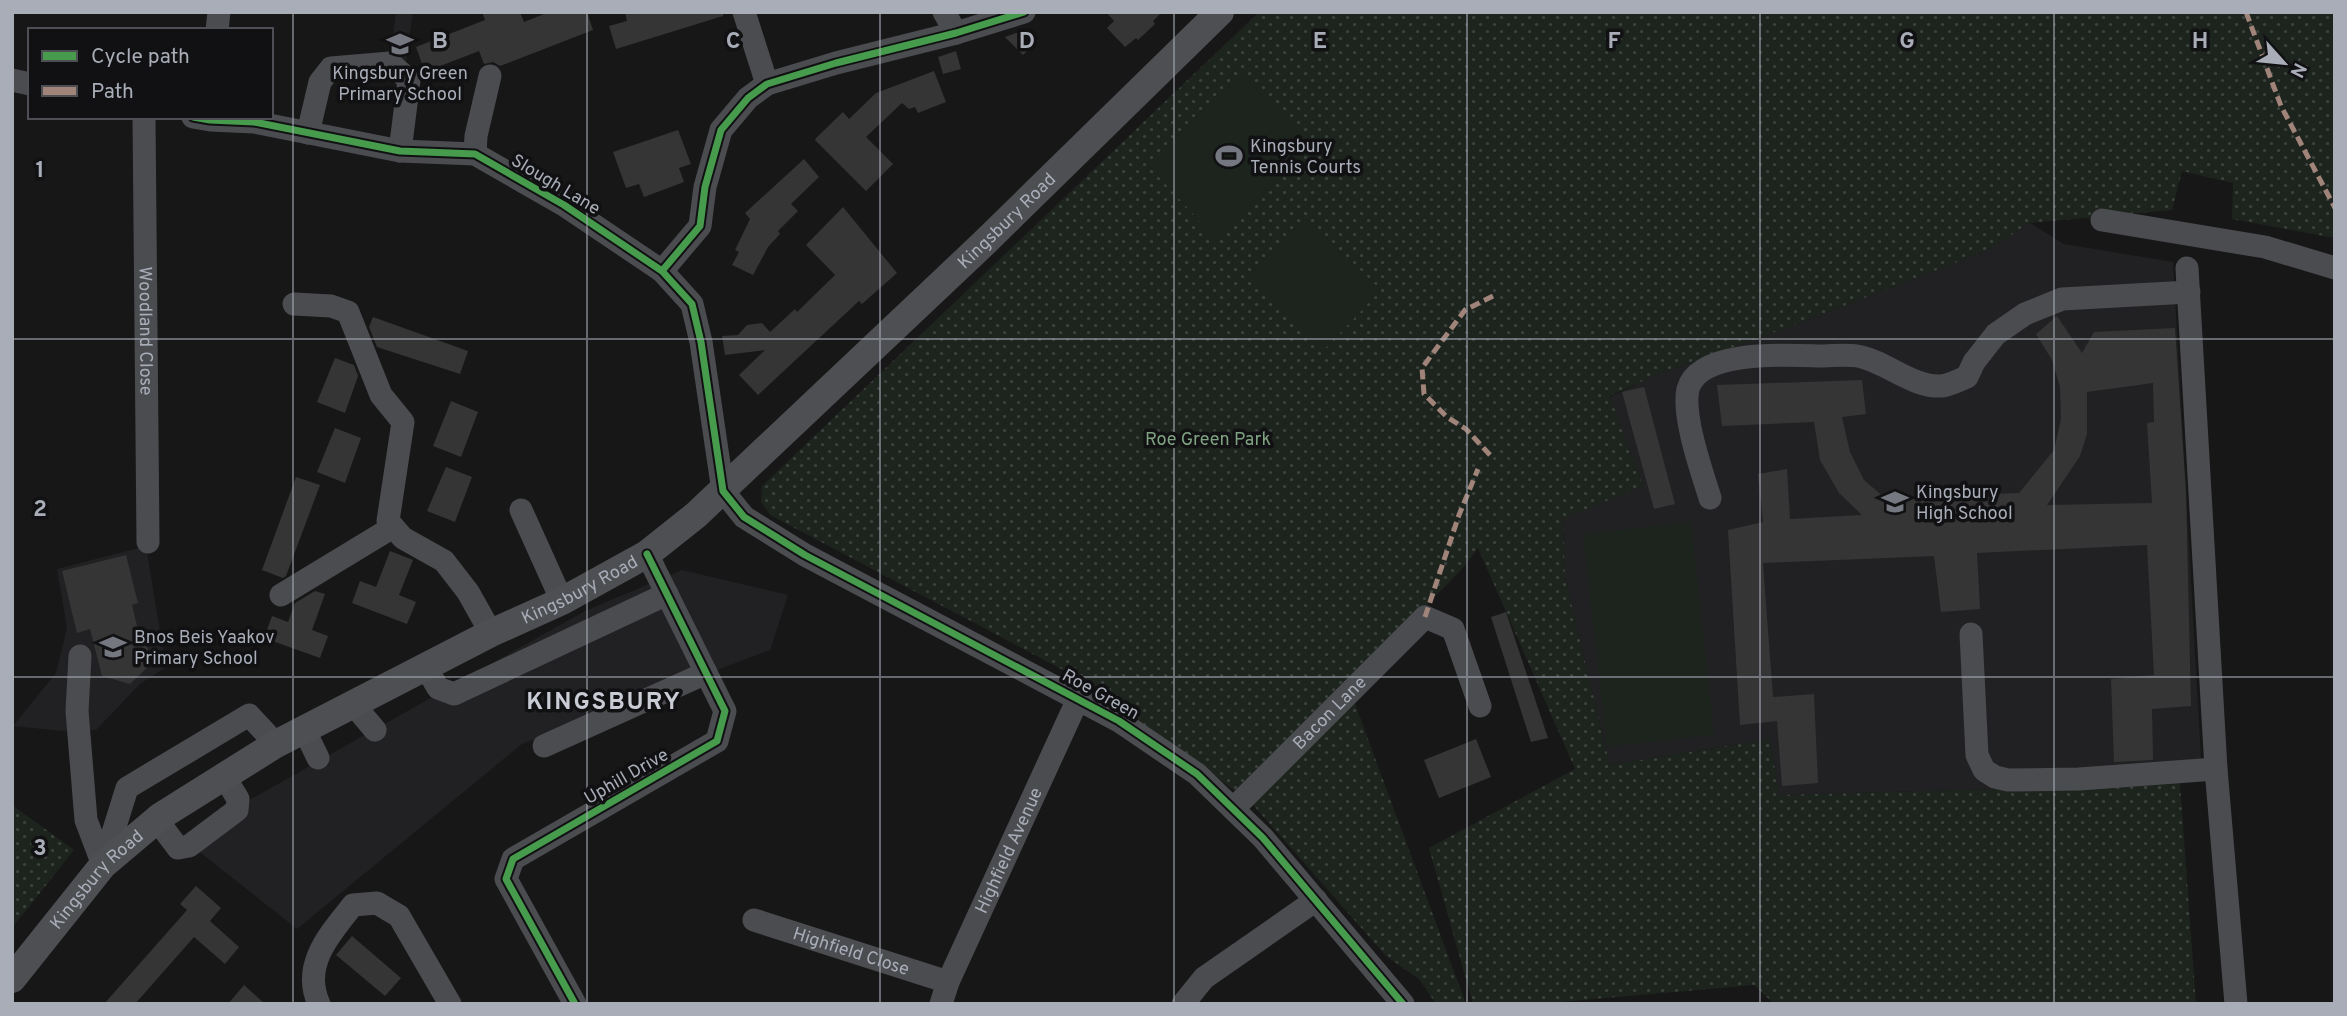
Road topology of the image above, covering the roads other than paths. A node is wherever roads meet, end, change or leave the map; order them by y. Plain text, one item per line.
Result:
1 (744, 12) edge
2 (944, 12) edge
3 (1024, 12) edge
4 (1220, 12) edge
5 (956, 33) junction
6 (490, 76) dead end
7 (767, 84) junction
8 (144, 119) edge
9 (216, 119) edge
10 (308, 133) junction
11 (400, 151) junction
12 (474, 154) junction
13 (2102, 220) dead end
14 (2187, 268) dead end
15 (2335, 268) edge
16 (662, 271) junction
17 (2189, 292) junction
18 (294, 304) dead end
19 (723, 491) junction
20 (1710, 498) dead end
21 (521, 510) dead end
22 (393, 527) junction
23 (148, 542) dead end
24 (647, 554) junction
25 (667, 594) junction
26 (281, 595) dead end
27 (562, 601) junction
28 (491, 633) junction
29 (1971, 634) dead end
30 (80, 656) dead end
31 (425, 666) junction
32 (706, 673) junction
33 (1078, 699) junction
34 (353, 704) junction
35 (1480, 706) dead end
36 (304, 729) junction
37 (375, 730) dead end
38 (276, 744) junction
39 (544, 747) dead end
40 (318, 758) dead end
41 (2216, 769) junction
42 (224, 776) junction
43 (1234, 808) junction
44 (157, 820) junction
45 (103, 865) junction
46 (1316, 900) junction
47 (754, 920) dead end
48 (14, 972) edge
49 (944, 993) edge
50 (319, 1004) edge
51 (450, 1004) edge
52 (575, 1004) edge
53 (1183, 1004) edge
54 (1403, 1004) edge
55 (2236, 1004) edge

1 - 7 street
2 - 5 street
3 - 5 street
4 - 19 main road, Kingsbury Road
5 - 7 street
6 - 12 street
7 - 16 street
8 - 23 street, Woodland Close
9 - 10 street, Slough Lane
10 - 11 street, Slough Lane
10 - 11 street
11 - 12 street, Slough Lane
12 - 16 street, Slough Lane
13 - 15 street
14 - 17 street
16 - 19 street, Slough Lane
17 - 20 street
17 - 41 street
18 - 22 street
19 - 24 main road, Kingsbury Road
19 - 33 street, Roe Green
21 - 27 street
22 - 26 street
22 - 28 street
24 - 25 street, Uphill Drive
24 - 27 main road, Kingsbury Road
25 - 31 street
25 - 32 street, Uphill Drive
27 - 28 main road, Kingsbury Road
28 - 31 main road, Kingsbury Road
29 - 41 street
30 - 45 street
31 - 34 main road, Kingsbury Road
32 - 39 street
32 - 52 street, Uphill Drive
33 - 43 street, Roe Green
33 - 49 street, Highfield Avenue
34 - 36 main road, Kingsbury Road
34 - 37 street
35 - 43 street, Bacon Lane
36 - 38 main road, Kingsbury Road
36 - 40 street
38 - 42 main road, Kingsbury Road
38 - 45 street
41 - 55 street
42 - 44 main road, Kingsbury Road
42 - 44 street
43 - 46 street, Roe Green
44 - 45 main road, Kingsbury Road
45 - 48 main road, Kingsbury Road
46 - 53 street
46 - 54 street, Roe Green
47 - 49 street, Highfield Close
50 - 51 street

